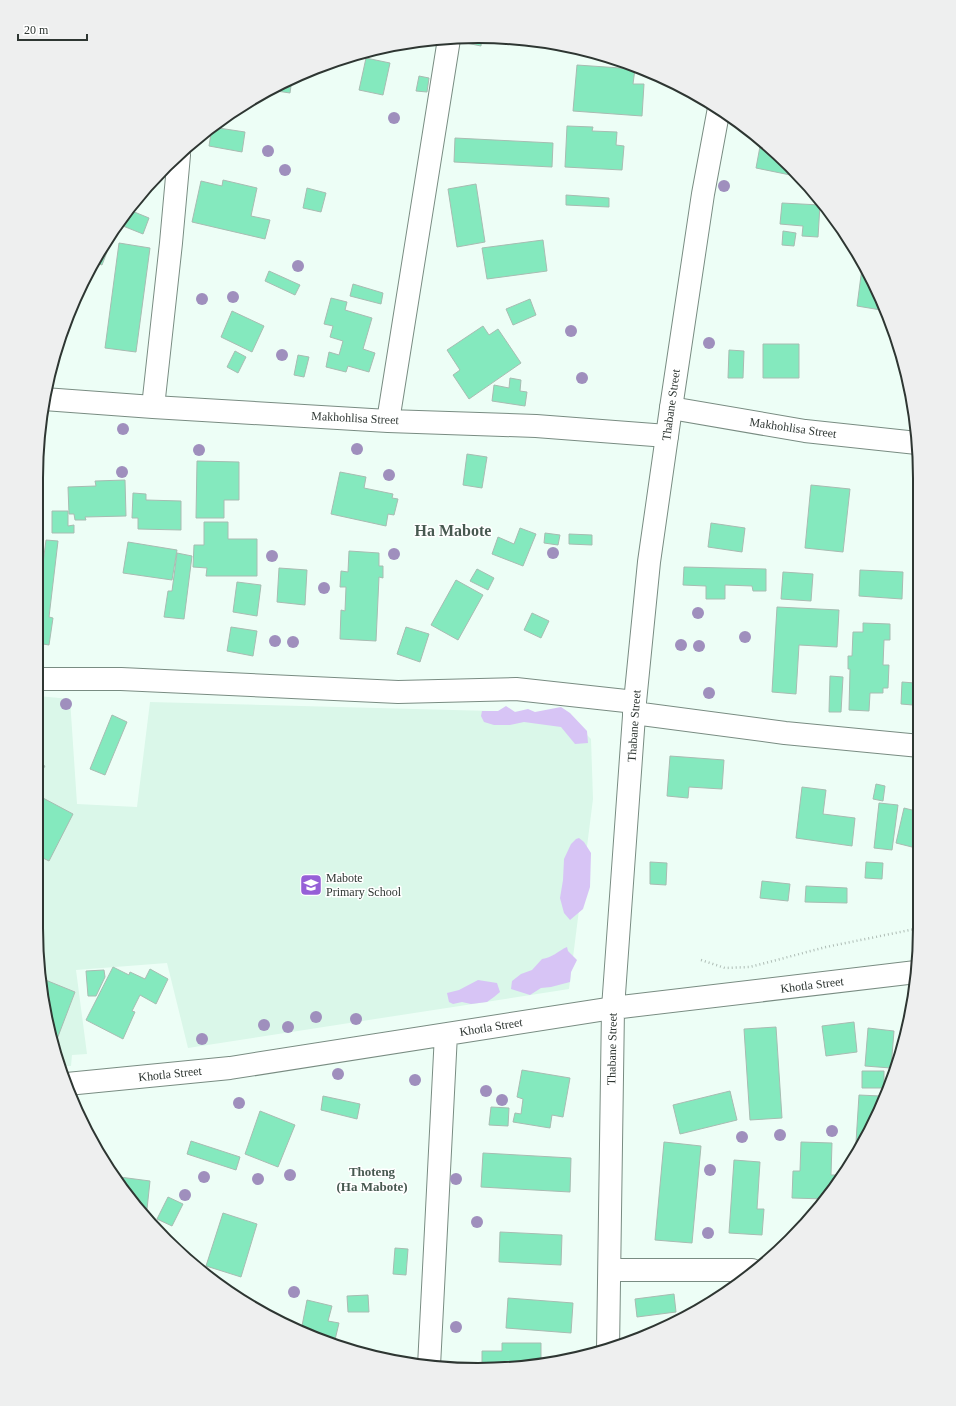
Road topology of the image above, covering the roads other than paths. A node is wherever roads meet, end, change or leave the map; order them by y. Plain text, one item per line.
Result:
1 (448, 44) edge
2 (718, 115) edge
3 (178, 162) edge
4 (50, 399) edge
5 (153, 407) junction
6 (670, 408) junction
7 (388, 420) junction
8 (667, 436) junction
9 (911, 442) edge
10 (43, 678) edge
11 (635, 707) junction
12 (913, 745) edge
13 (910, 973) edge
14 (613, 1008) junction
15 (446, 1034) junction
16 (72, 1083) edge
17 (610, 1270) junction
18 (747, 1270) edge
19 (608, 1343) edge
20 (429, 1360) edge

1 - 7 street
2 - 6 street, Thabane Street
3 - 5 street
4 - 5 street, Makhohlisa Street
5 - 7 street, Makhohlisa Street
6 - 8 street, Thabane Street
6 - 9 street, Makhohlisa Street
7 - 8 street, Makhohlisa Street
8 - 11 street, Thabane Street
10 - 11 street
11 - 12 street
11 - 14 street, Thabane Street
13 - 14 street, Khotla Street
14 - 15 street, Khotla Street
14 - 17 street, Thabane Street
15 - 16 street, Khotla Street
15 - 20 street
17 - 18 street
17 - 19 street, Thabane Street

